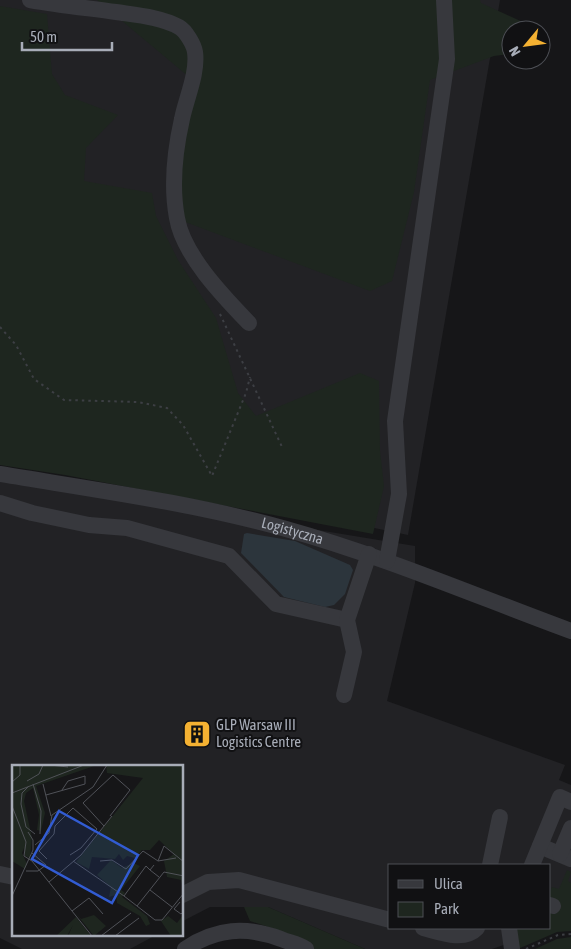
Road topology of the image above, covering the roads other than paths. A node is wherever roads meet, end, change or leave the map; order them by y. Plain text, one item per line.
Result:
1 (30, 0) edge
2 (444, 0) edge
3 (249, 323) dead end
4 (0, 474) edge
5 (0, 503) edge
6 (369, 554) junction
7 (387, 561) junction
8 (347, 620) junction
9 (571, 631) edge
10 (344, 695) dead end
11 (570, 802) edge
12 (500, 817) dead end
13 (571, 828) edge
14 (555, 852) edge
15 (490, 864) edge
16 (534, 864) edge
17 (184, 894) edge
18 (388, 919) edge
19 (429, 929) edge
20 (476, 929) edge
21 (509, 929) edge
22 (288, 945) edge
23 (185, 949) edge
24 (306, 949) edge
25 (512, 949) edge

1 - 3 street
2 - 7 street
4 - 6 street, Logistyczna
5 - 8 street
6 - 7 street, Logistyczna
6 - 8 street
7 - 9 street, Logistyczna
8 - 10 street
11 - 14 street
12 - 15 street
13 - 14 street
14 - 16 street
17 - 18 street
19 - 20 street
21 - 25 street
22 - 23 street
22 - 24 street

